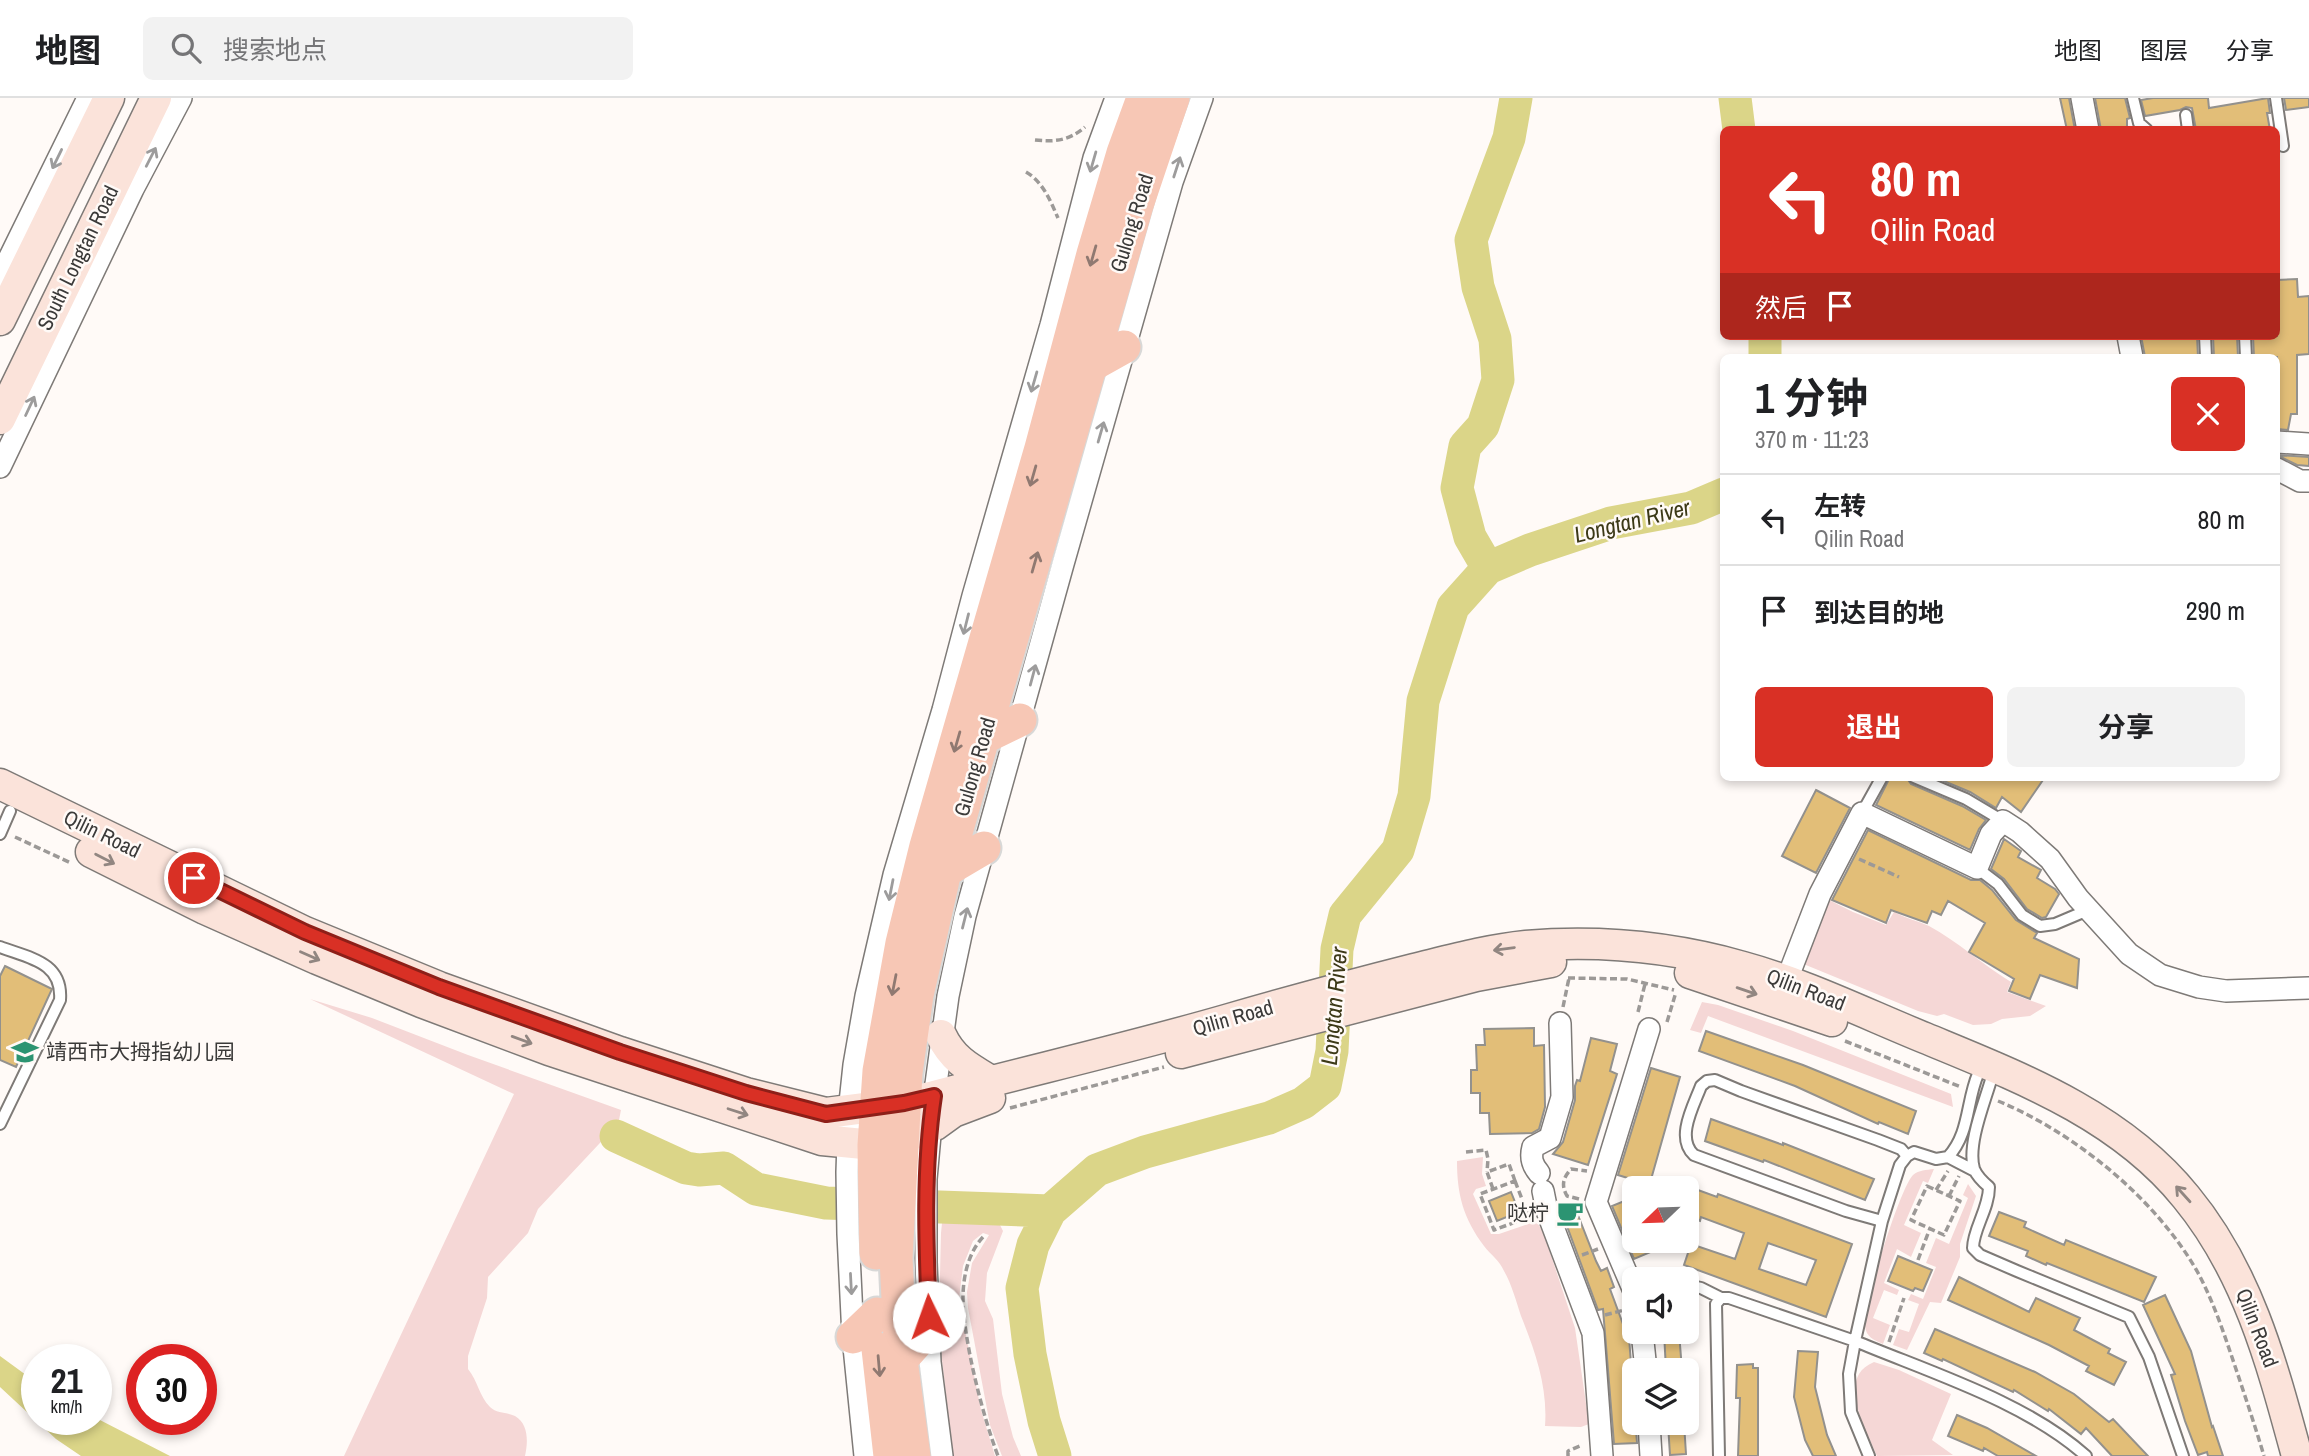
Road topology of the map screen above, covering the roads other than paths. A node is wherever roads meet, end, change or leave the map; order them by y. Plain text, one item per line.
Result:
1 (88, 98) edge
2 (109, 98) edge
3 (1116, 98) edge
4 (1143, 98) edge
5 (1173, 98) edge
6 (1202, 98) edge
7 (2082, 98) edge
8 (2133, 98) edge
9 (2276, 98) edge
10 (166, 103) edge
11 (2186, 115) dead end
12 (2087, 126) edge
13 (2142, 126) edge
14 (2187, 126) edge
15 (2283, 146) dead end
16 (1152, 203) junction
17 (0, 277) edge
18 (0, 320) edge
19 (1124, 348) junction
20 (1090, 366) junction
21 (0, 419) edge
22 (2280, 442) edge
23 (2309, 444) edge
24 (0, 467) edge
25 (2280, 471) edge
26 (2309, 481) edge
27 (986, 591) junction
28 (1055, 595) junction
29 (1018, 616) junction
30 (1020, 720) junction
31 (983, 738) junction
32 (1880, 781) edge
33 (1923, 781) edge
34 (3, 809) edge
35 (1862, 813) junction
36 (2003, 821) junction
37 (984, 848) junction
38 (924, 858) junction
39 (1976, 868) junction
40 (2088, 910) junction
41 (0, 947) edge
42 (1786, 982) junction
43 (2309, 988) edge
44 (1383, 989) junction
45 (1280, 1016) junction
46 (1560, 1023) road end
47 (1649, 1028) dead end
48 (941, 1035) junction
49 (991, 1082) junction
50 (1982, 1085) junction
51 (891, 1105) junction
52 (0, 1124) edge
53 (889, 1139) junction
54 (1907, 1156) junction
55 (1956, 1161) junction
56 (1975, 1171) junction
57 (887, 1205) junction
58 (1882, 1221) junction
59 (1623, 1267) edge
60 (1699, 1288) edge
61 (1721, 1297) junction
62 (877, 1314) junction
63 (929, 1329) junction
64 (853, 1337) junction
65 (1854, 1341) junction
66 (901, 1360) junction
67 (883, 1405) junction
68 (1650, 1435) edge
69 (863, 1444) edge
70 (890, 1456) edge
71 (914, 1456) edge
72 (942, 1456) edge
73 (1602, 1456) edge
74 (1651, 1456) edge
75 (1719, 1456) edge
76 (1869, 1456) edge
77 (2086, 1456) edge
78 (2183, 1456) edge
79 (2279, 1456) edge
80 (2297, 1456) edge

1 -> 17 street
2 - 18 main road, South Longtan Road
3 -> 27 street
4 -> 27 main road, Gulong Road
5 - 16 main road, Gulong Road
16 -> 6 street
7 - 12 street
8 - 13 lane
9 - 15 lane
10 - 21 main road, South Longtan Road
24 -> 10 street
11 - 14 lane
16 - 19 street
16 - 20 main road, Gulong Road
19 - 20 main road
28 -> 19 street
29 -> 20 main road, Gulong Road
22 - 23 street
25 - 26 street
27 -> 38 main road, Gulong Road
28 - 29 main road
30 -> 28 street
29 - 31 main road, Gulong Road
30 - 31 main road
30 - 37 street
31 - 38 main road, Gulong Road
32 - 35 lane
33 - 36 lane
34 - 51 main road, Qilin Road
34 -> 53 main road, Qilin Road
35 - 39 street
35 - 42 street
36 - 39 street
36 - 40 street
37 - 38 main road
48 -> 37 street
38 - 51 main road, Gulong Road
38 -> 51 street
39 - 40 lane
40 - 43 street
41 - 52 lane
42 -> 44 main road, Qilin Road
80 -> 42 main road, Qilin Road
44 - 45 main road, Qilin Road
44 -> 50 main road, Qilin Road
45 - 49 main road, Qilin Road
45 - 53 main road, Qilin Road
46 - 73 street
47 - 59 street
48 - 49 main road
48 - 51 street
49 - 51 main road, Qilin Road
50 - 55 lane
50 - 56 lane
50 - 79 main road, Qilin Road
51 - 53 main road, Gulong Road
51 - 53 street
53 - 57 main road, Gulong Road
53 - 57 street
54 - 55 lane
54 - 58 lane
54 - 58 lane
55 - 56 lane
56 - 78 lane
57 - 62 main road, Gulong Road
57 - 63 street
57 -> 64 street
57 - 66 main road, Gulong Road
58 - 65 lane
60 - 61 lane
61 - 65 lane
61 - 75 lane
62 - 64 main road
62 -> 67 main road, Gulong Road
63 - 66 main road
63 - 72 street
64 - 69 street
65 - 76 lane
65 - 77 lane
66 - 71 main road, Gulong Road
67 - 69 main road
67 - 70 main road, Gulong Road
68 - 74 street

